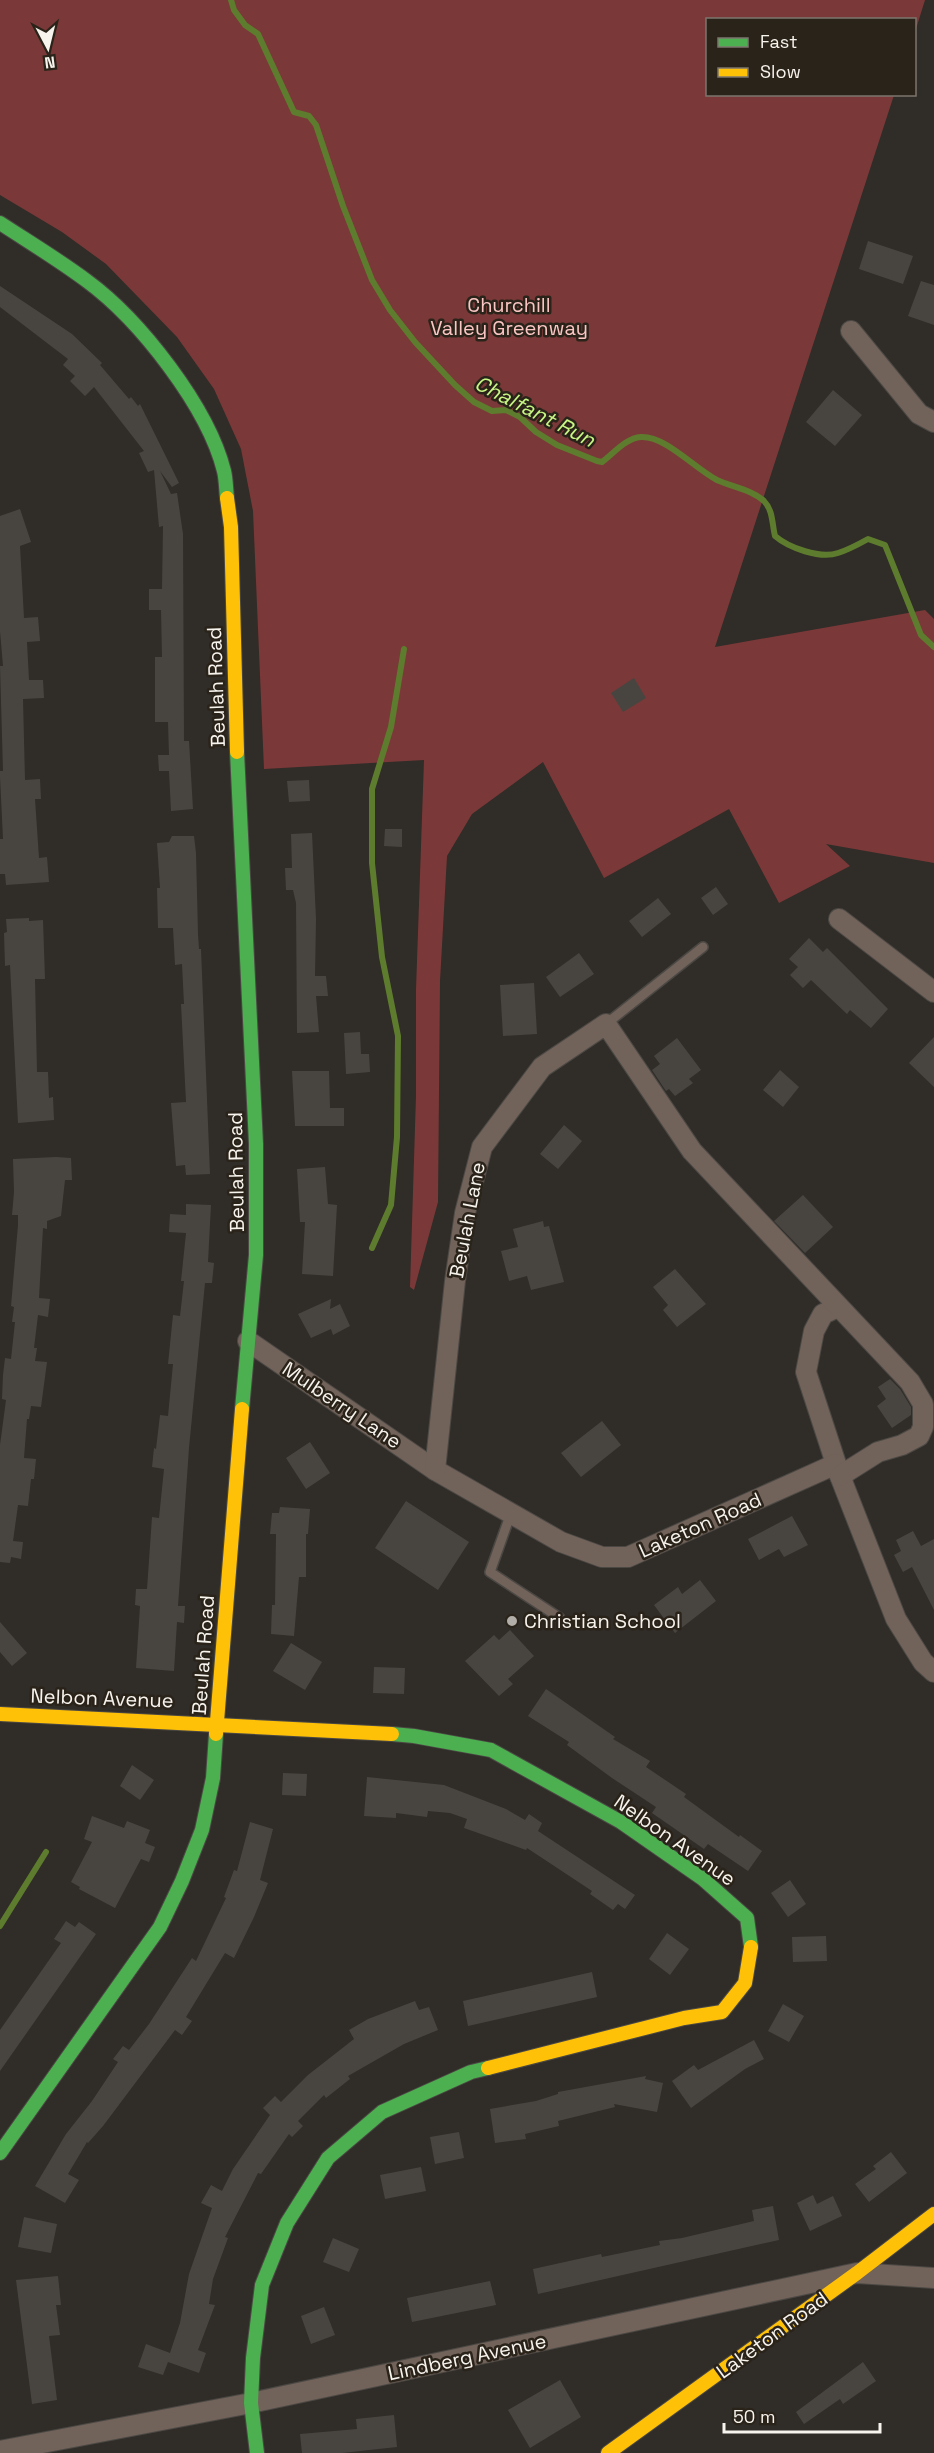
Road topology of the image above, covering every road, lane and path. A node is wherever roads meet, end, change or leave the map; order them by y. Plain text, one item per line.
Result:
1 (0, 223) edge
2 (851, 331) dead end
3 (934, 422) edge
4 (839, 919) dead end
5 (703, 947) dead end
6 (934, 992) edge
7 (606, 1024) junction
8 (838, 1307) junction
9 (248, 1341) junction
10 (435, 1470) junction
11 (838, 1470) junction
12 (511, 1513) junction
13 (560, 1617) dead end
14 (934, 1672) edge
15 (0, 1714) edge
16 (218, 1723) junction
17 (0, 2153) edge
18 (934, 2214) edge
19 (857, 2273) junction
20 (934, 2278) edge
21 (251, 2403) junction
22 (0, 2451) edge
23 (258, 2453) edge
24 (608, 2453) edge

1 - 9 main road, Beulah Road
2 - 3 street
4 - 6 street
5 - 7 lane
7 - 8 street
7 - 10 street, Beulah Lane
8 - 11 street
8 - 11 street, Laketon Road
9 - 10 street, Mulberry Lane
9 - 16 main road, Beulah Road
10 - 12 street, Laketon Road
11 - 12 street, Laketon Road
11 - 14 street
12 - 13 lane
15 - 16 main road, Nelbon Avenue
16 - 17 main road, Beulah Road
16 - 21 main road, Nelbon Avenue
18 - 19 main road, Laketon Road
19 - 20 street, Lindberg Avenue
19 - 21 street, Lindberg Avenue
19 - 24 main road, Laketon Road
21 - 22 street, Lindberg Avenue
21 - 23 main road, Nelbon Avenue

